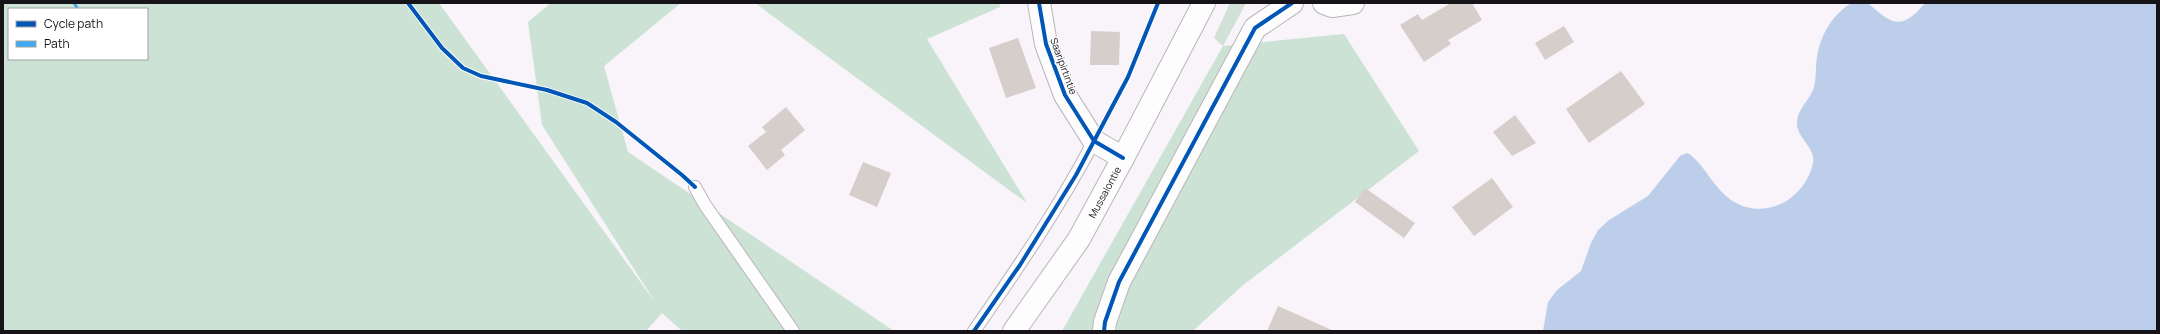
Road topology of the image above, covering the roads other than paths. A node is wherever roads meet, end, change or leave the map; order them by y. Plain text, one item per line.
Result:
1 (1039, 3) edge
2 (1204, 3) edge
3 (1292, 3) edge
4 (1324, 3) edge
5 (1353, 3) edge
6 (1094, 141) junction
7 (1123, 158) junction
8 (695, 187) dead end
9 (793, 331) edge
10 (974, 331) edge
11 (1014, 331) edge
12 (1104, 331) edge

1 - 6 street, Saaripirtintie
2 - 7 street, Mussalontie
3 - 12 street
4 - 5 street
6 - 7 street, Saaripirtintie
6 - 10 lane
7 - 11 street, Mussalontie
8 - 9 lane

